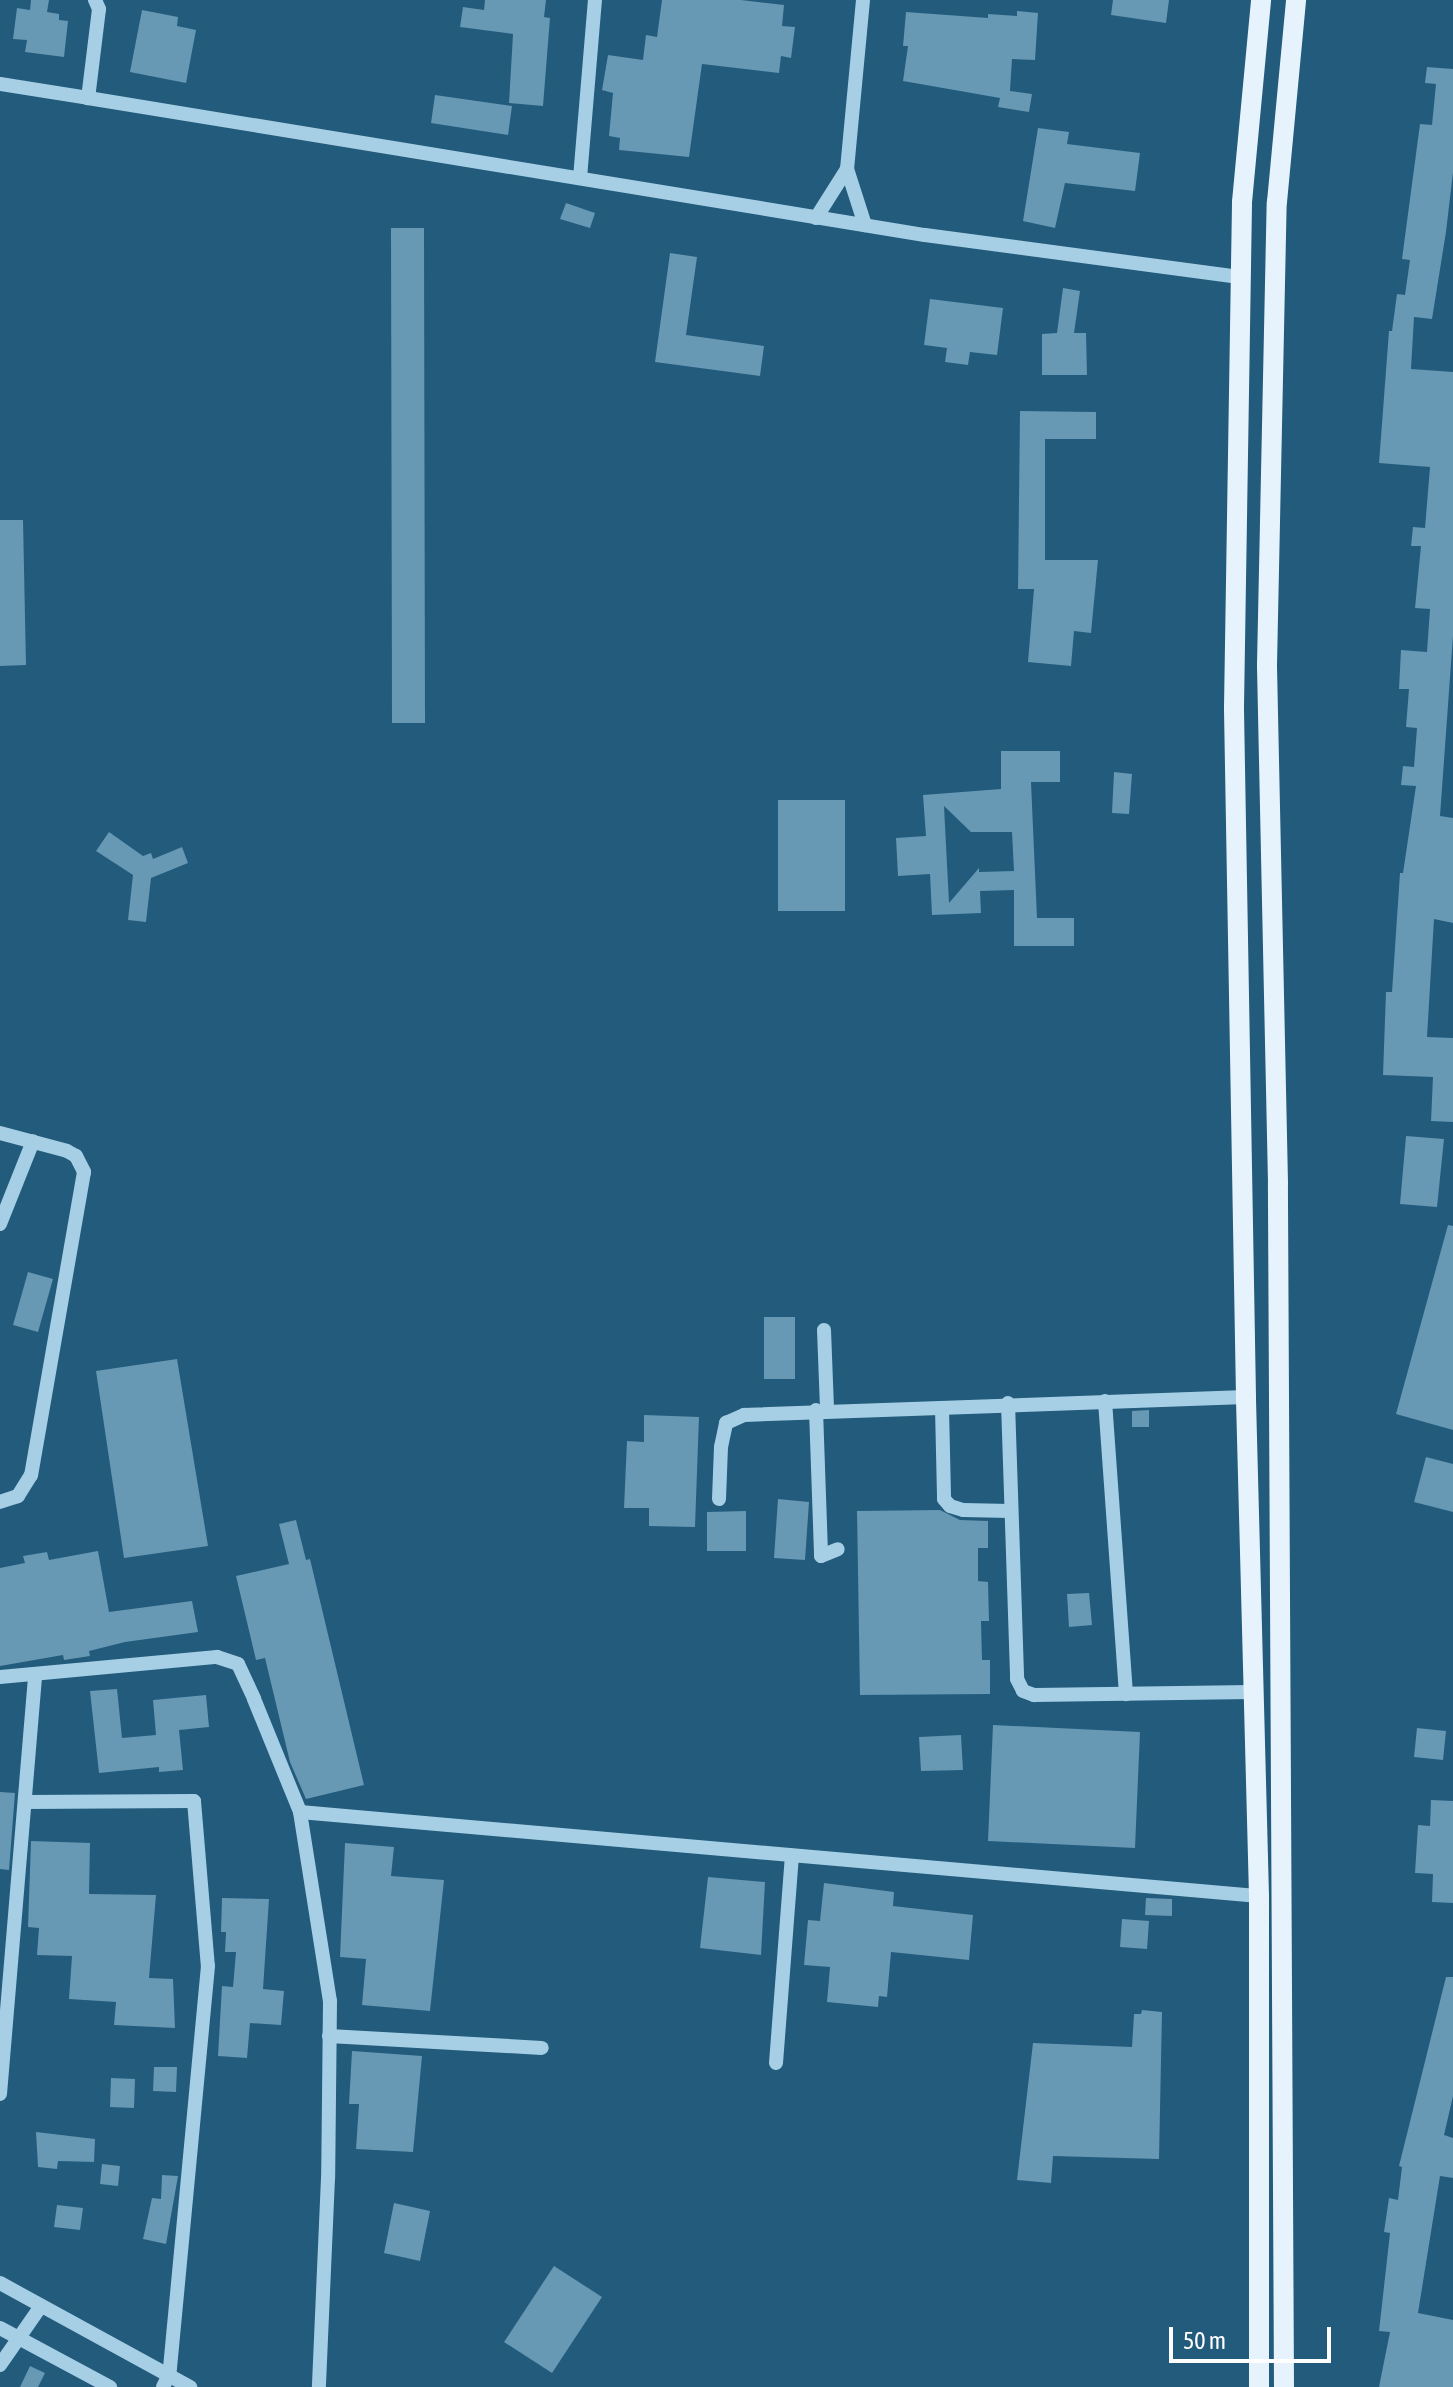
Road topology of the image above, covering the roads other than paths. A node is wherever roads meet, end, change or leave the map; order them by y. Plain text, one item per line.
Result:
1 (95, 0) edge
2 (595, 0) edge
3 (863, 0) edge
4 (1261, 0) edge
5 (1296, 0) edge
6 (0, 84) edge
7 (88, 98) junction
8 (847, 169) junction
9 (580, 178) junction
10 (816, 218) junction
11 (865, 225) junction
12 (1241, 277) junction
13 (0, 1133) edge
14 (33, 1141) junction
15 (0, 1224) edge
16 (824, 1330) dead end
17 (1246, 1397) junction
18 (1105, 1401) junction
19 (1008, 1403) junction
20 (942, 1408) junction
21 (821, 1410) junction
22 (719, 1499) dead end
23 (0, 1502) edge
24 (1010, 1511) junction
25 (838, 1549) dead end
26 (35, 1674) junction
27 (0, 1677) edge
28 (1252, 1692) junction
29 (1126, 1694) junction
30 (25, 1802) junction
31 (300, 1812) junction
32 (792, 1856) junction
33 (1259, 1896) junction
34 (329, 2036) junction
35 (542, 2048) dead end
36 (776, 2063) dead end
37 (0, 2094) edge
38 (0, 2283) edge
39 (41, 2306) junction
40 (0, 2328) edge
41 (19, 2338) junction
42 (0, 2365) edge
43 (166, 2381) edge
44 (110, 2387) edge
45 (190, 2387) edge
46 (319, 2387) edge
47 (1259, 2387) edge
48 (1284, 2387) edge

1 - 7 street
2 - 9 street
3 - 8 street
4 - 12 main road
5 - 48 main road
6 - 7 street
7 - 9 street
8 - 10 street
8 - 11 street
9 - 10 street
10 - 11 street
11 - 12 street
12 - 17 main road
13 - 14 street
14 - 15 street
14 - 23 street
16 - 21 street
17 - 18 street
17 - 28 main road
18 - 19 street
18 - 29 street
19 - 20 street
19 - 24 street
20 - 21 street
20 - 24 street
21 - 22 street
21 - 25 street
24 - 29 street
26 - 27 street
26 - 30 street
26 - 31 street
28 - 29 street
28 - 33 main road
30 - 37 street
30 - 43 street
31 - 32 street
31 - 34 street
32 - 33 street
32 - 36 street
33 - 47 main road
34 - 35 street
34 - 46 street
38 - 39 street
39 - 41 street
39 - 43 street
40 - 41 street
41 - 42 street
41 - 44 street
43 - 45 street

